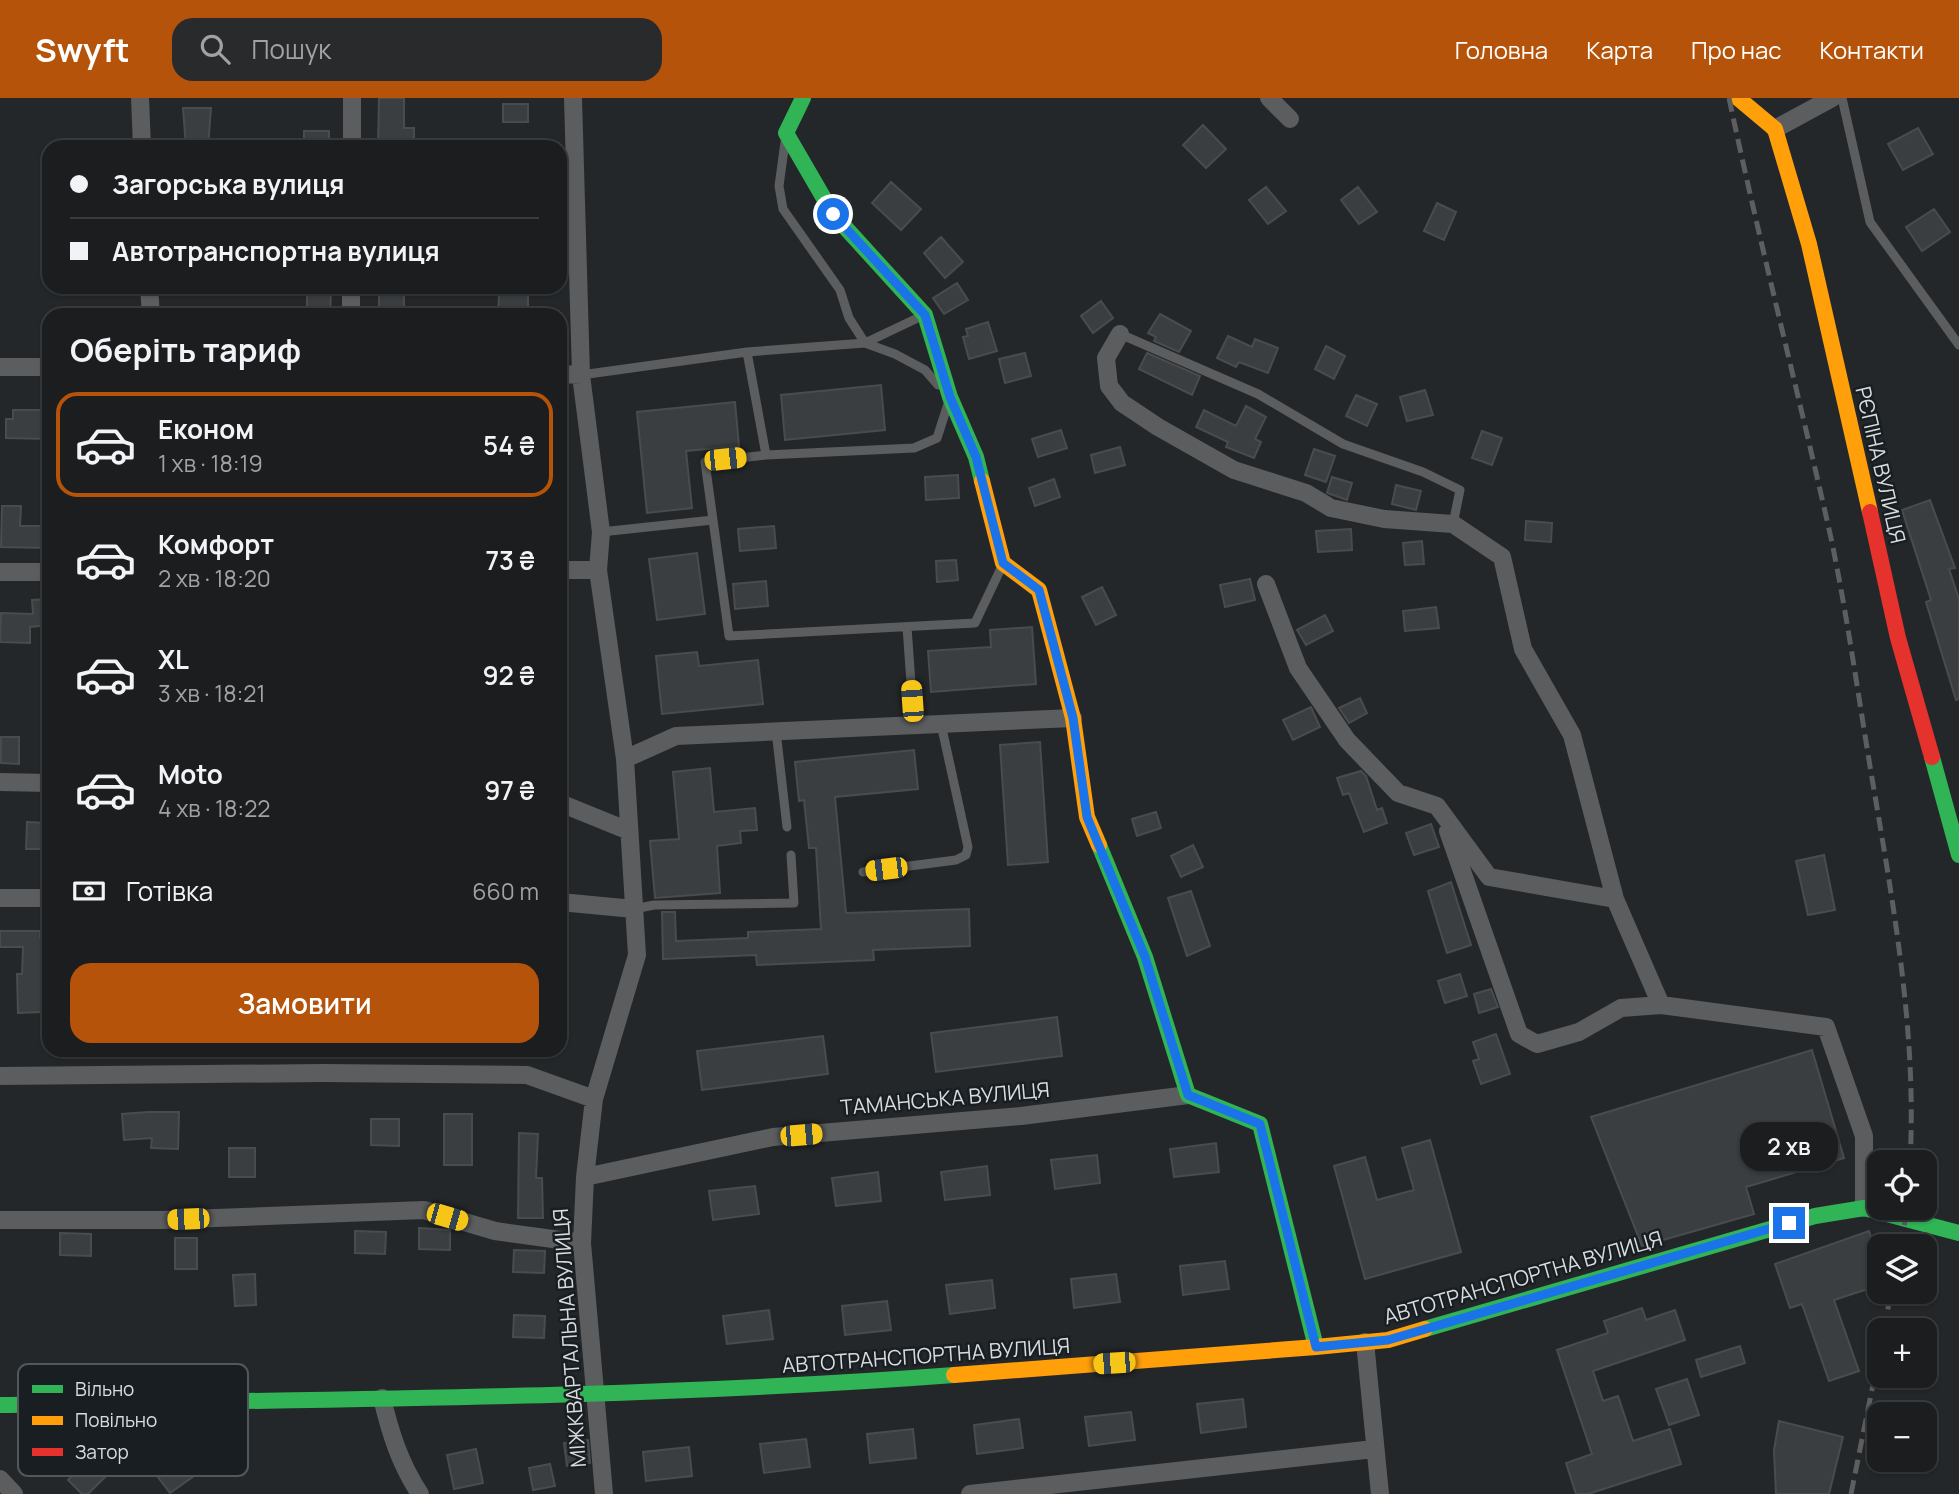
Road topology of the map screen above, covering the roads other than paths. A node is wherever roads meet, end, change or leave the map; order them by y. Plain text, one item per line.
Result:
1 (140, 98) edge
2 (352, 98) edge
3 (573, 98) edge
4 (803, 98) edge
5 (1269, 98) edge
6 (1738, 98) edge
7 (1832, 98) edge
8 (1842, 98) edge
9 (1290, 119) dead end
10 (1775, 129) junction
11 (786, 133) junction
12 (142, 140) edge
13 (352, 140) edge
14 (925, 315) junction
15 (1120, 334) joint
16 (865, 343) junction
17 (1959, 345) edge
18 (747, 352) junction
19 (0, 367) edge
20 (42, 367) edge
21 (567, 374) edge
22 (580, 375) junction
23 (950, 397) junction
24 (766, 455) junction
25 (713, 520) junction
26 (1453, 524) junction
27 (601, 532) junction
28 (1003, 563) junction
29 (567, 570) edge
30 (598, 570) junction
31 (0, 572) edge
32 (42, 572) edge
33 (1266, 584) dead end
34 (907, 627) junction
35 (1073, 718) junction
36 (941, 724) junction
37 (914, 725) junction
38 (776, 731) junction
39 (625, 759) junction
40 (0, 782) edge
41 (42, 783) edge
42 (567, 806) edge
43 (1437, 806) junction
44 (1955, 824) edge
45 (788, 827) dead end
46 (629, 831) junction
47 (791, 855) dead end
48 (1959, 855) edge
49 (863, 872) dead end
50 (0, 898) edge
51 (42, 898) edge
52 (1615, 900) junction
53 (567, 903) edge
54 (634, 909) junction
55 (1661, 1005) junction
56 (0, 1076) edge
57 (1188, 1095) junction
58 (594, 1099) junction
59 (584, 1177) junction
60 (1864, 1208) junction
61 (0, 1220) edge
62 (1959, 1233) edge
63 (582, 1243) junction
64 (1366, 1342) junction
65 (1316, 1347) junction
66 (593, 1394) junction
67 (382, 1398) junction
68 (248, 1400) edge
69 (0, 1405) edge
70 (18, 1405) edge
71 (1374, 1449) junction
72 (0, 1479) edge
73 (14, 1494) edge
74 (420, 1494) edge
75 (604, 1494) edge
76 (970, 1494) edge
77 (1380, 1494) edge

1 - 12 street
2 - 13 street
3 - 22 street, МІЖКВАРТАЛЬНА ВУЛИЦЯ
4 - 11 street
5 - 9 street
6 - 10 street
7 - 10 street
8 - 17 lane
10 - 44 street, РЄПІНА ВУЛИЦЯ
11 - 14 street
11 - 16 lane
14 - 16 lane
14 - 23 street
15 - 26 lane
15 - 26 street
16 - 18 lane
16 - 23 lane
18 - 22 lane
18 - 24 lane
19 - 20 street
21 - 22 street
22 - 27 street, МІЖКВАРТАЛЬНА ВУЛИЦЯ
23 - 24 lane
23 - 28 street
24 - 25 lane
25 - 27 lane
25 - 34 lane
26 - 52 street
27 - 30 street, МІЖКВАРТАЛЬНА ВУЛИЦЯ
28 - 34 lane
28 - 35 street
29 - 30 street
30 - 39 street, МІЖКВАРТАЛЬНА ВУЛИЦЯ
31 - 32 street
33 - 43 street
34 - 37 lane
35 - 36 street
35 - 57 street
36 - 37 street
36 - 49 lane
37 - 38 street
38 - 39 street
38 - 45 lane
39 - 46 street, МІЖКВАРТАЛЬНА ВУЛИЦЯ
40 - 41 street
42 - 46 street
43 - 52 street
43 - 55 street
44 - 48 street, РЄПІНА ВУЛИЦЯ
46 - 54 street, МІЖКВАРТАЛЬНА ВУЛИЦЯ
47 - 54 lane
50 - 51 street
52 - 55 street
53 - 54 street
54 - 58 street, МІЖКВАРТАЛЬНА ВУЛИЦЯ
55 - 60 street
56 - 58 street
57 - 59 street, ТАМАНСЬКА ВУЛИЦЯ
57 - 65 street
58 - 59 street, МІЖКВАРТАЛЬНА ВУЛИЦЯ
59 - 63 street, МІЖКВАРТАЛЬНА ВУЛИЦЯ
60 - 62 street, АВТОТРАНСПОРТНА ВУЛИЦЯ
60 - 64 street, АВТОТРАНСПОРТНА ВУЛИЦЯ
61 - 63 street
63 - 66 street, МІЖКВАРТАЛЬНА ВУЛИЦЯ
64 - 65 street, АВТОТРАНСПОРТНА ВУЛИЦЯ
64 - 71 street
65 - 66 street, АВТОТРАНСПОРТНА ВУЛИЦЯ
66 - 67 street, АВТОТРАНСПОРТНА ВУЛИЦЯ
66 - 75 street, МІЖКВАРТАЛЬНА ВУЛИЦЯ
67 - 68 street, АВТОТРАНСПОРТНА ВУЛИЦЯ
67 - 74 street
69 - 70 street, АВТОТРАНСПОРТНА ВУЛИЦЯ
71 - 76 street
71 - 77 street
72 - 73 street

